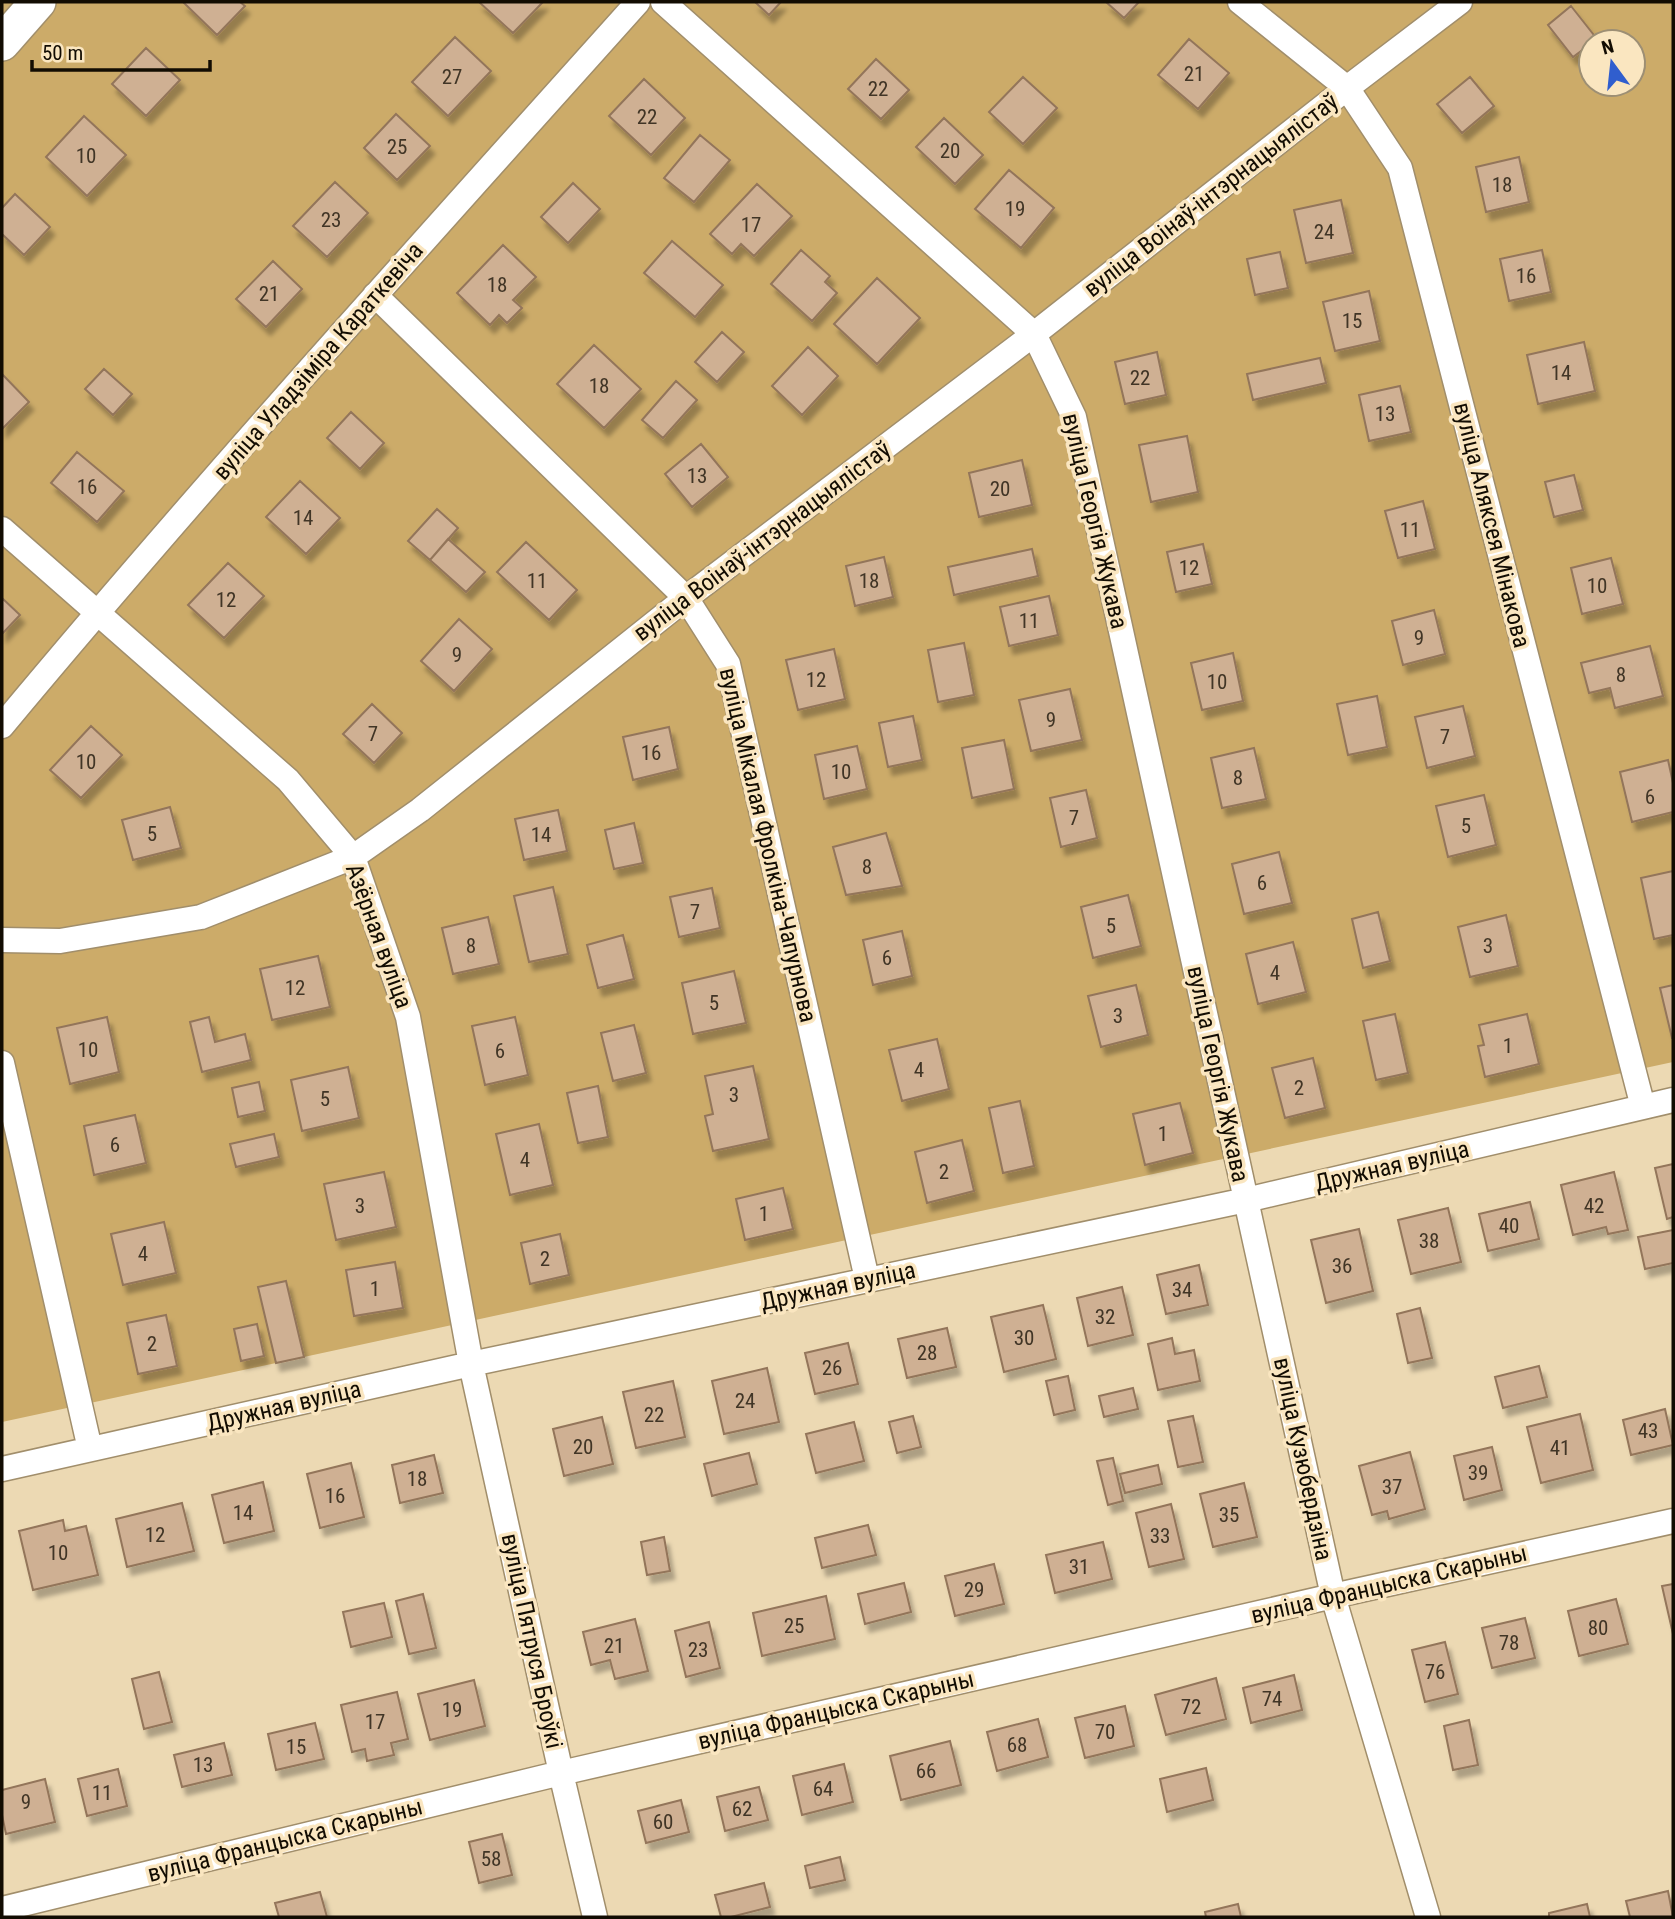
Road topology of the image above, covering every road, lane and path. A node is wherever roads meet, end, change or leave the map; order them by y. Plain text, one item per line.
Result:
1 (38, 2) edge
2 (638, 2) edge
3 (663, 2) edge
4 (1240, 2) edge
5 (1460, 2) edge
6 (2, 43) edge
7 (1346, 88) junction
8 (375, 295) junction
9 (1034, 334) junction
10 (2, 529) edge
11 (686, 598) junction
12 (97, 612) junction
13 (2, 726) edge
14 (353, 858) junction
15 (2, 940) edge
16 (2, 1063) edge
17 (1673, 1100) edge
18 (1643, 1107) junction
19 (1246, 1200) junction
20 (867, 1279) junction
21 (471, 1364) junction
22 (90, 1449) junction
23 (2, 1469) edge
24 (1673, 1521) edge
25 (1333, 1596) junction
26 (561, 1773) junction
27 (2, 1909) edge
28 (595, 1917) edge
29 (1428, 1917) edge

1 - 6 street
2 - 8 street, вуліца Уладзіміра Караткевіча
3 - 9 street, вуліца Георгія Жукава
4 - 7 street, вуліца Аляксея Мінакова
5 - 7 street, вуліца Воінаў-інтэрнацыялістаў
7 - 9 street, вуліца Воінаў-інтэрнацыялістаў
7 - 18 street, вуліца Аляксея Мінакова
8 - 11 street, вуліца Мікалая Фролкіна-Чапурнова
8 - 12 street, вуліца Уладзіміра Караткевіча
9 - 11 street, вуліца Воінаў-інтэрнацыялістаў
9 - 19 street, вуліца Георгія Жукава
10 - 12 street, Азёрная вуліца
11 - 14 street, вуліца Воінаў-інтэрнацыялістаў
11 - 20 street, вуліца Мікалая Фролкіна-Чапурнова
12 - 13 street, вуліца Уладзіміра Караткевіча
12 - 14 street, Азёрная вуліца
14 - 15 street, вуліца Воінаў-інтэрнацыялістаў
14 - 21 street, Азёрная вуліца
16 - 22 street
17 - 18 street, Дружная вуліца
18 - 19 street, Дружная вуліца
19 - 20 street, Дружная вуліца
19 - 25 street, вуліца Кузюбердзіна
20 - 21 street, Дружная вуліца
21 - 22 street, Дружная вуліца
21 - 26 street, вуліца Пятруся Броўкі
22 - 23 street, Дружная вуліца
24 - 25 street, вуліца Францыска Скарыны
25 - 26 street, вуліца Францыска Скарыны
25 - 29 street, вуліца Кузюбердзіна
26 - 27 street, вуліца Францыска Скарыны
26 - 28 street, вуліца Пятруся Броўкі

